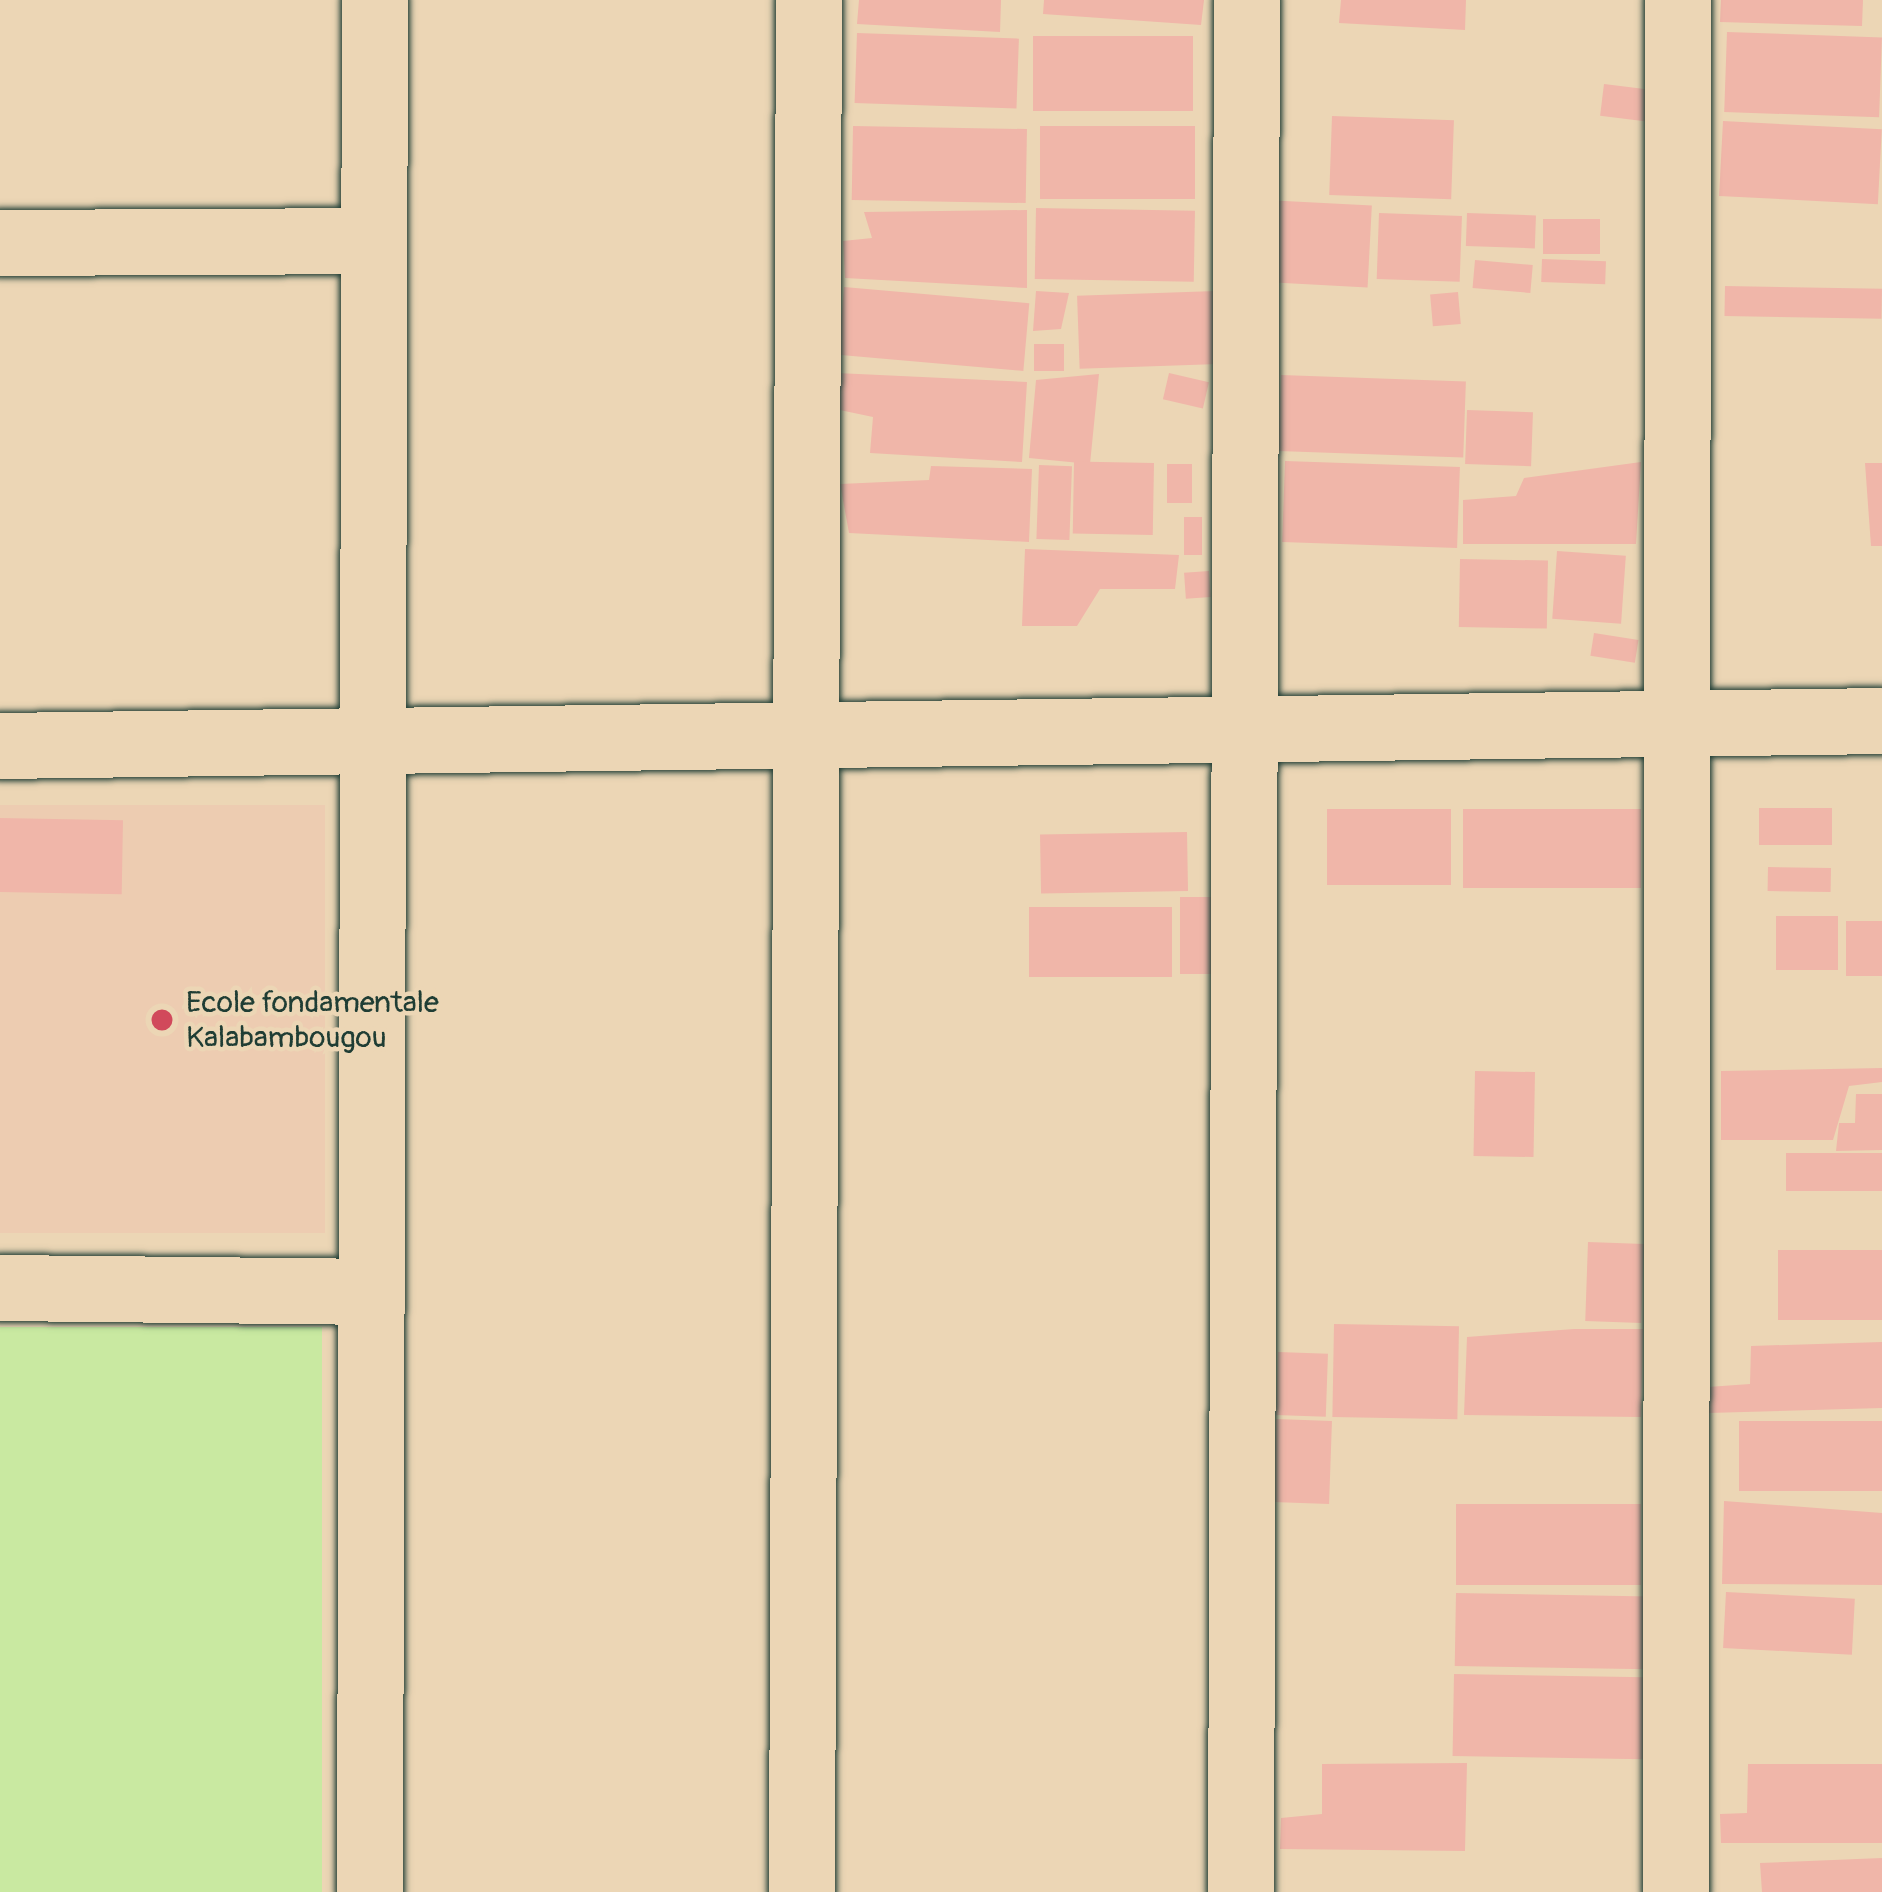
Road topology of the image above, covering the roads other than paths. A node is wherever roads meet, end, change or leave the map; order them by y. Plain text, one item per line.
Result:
1 (375, 0) edge
2 (809, 0) edge
3 (1247, 0) edge
4 (1678, 0) edge
5 (374, 241) junction
6 (0, 243) edge
7 (1882, 721) edge
8 (1677, 724) junction
9 (1245, 729) junction
10 (806, 735) junction
11 (374, 741) junction
12 (0, 746) edge
13 (0, 1288) edge
14 (371, 1292) junction
15 (370, 1892) edge
16 (802, 1892) edge
17 (1241, 1892) edge
18 (1676, 1892) edge

1 - 5 street
2 - 10 street
3 - 9 street
4 - 8 street
5 - 6 street
5 - 11 street
7 - 8 street
8 - 9 street
8 - 18 street
9 - 10 street
9 - 17 street
10 - 11 street
10 - 16 street
11 - 12 street
11 - 14 street
13 - 14 street
14 - 15 street

